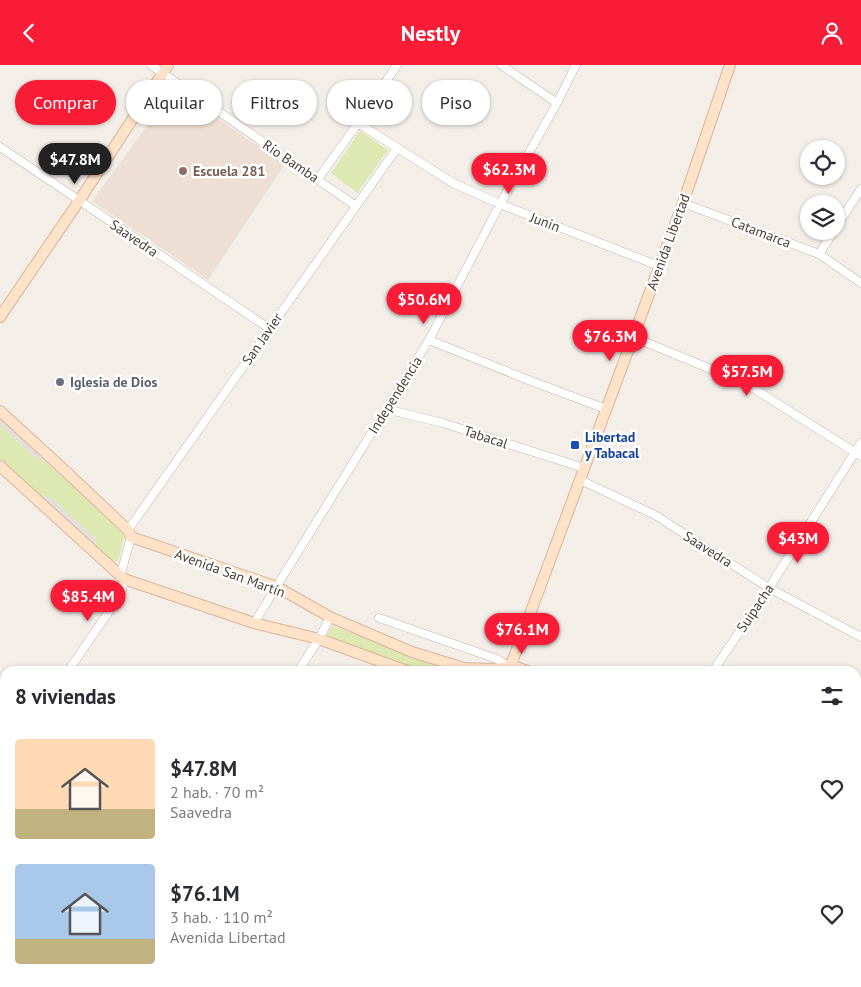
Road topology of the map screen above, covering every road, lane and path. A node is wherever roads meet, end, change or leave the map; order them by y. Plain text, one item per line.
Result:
1 (151, 65) edge
2 (397, 65) edge
3 (501, 65) edge
4 (576, 65) edge
5 (730, 65) edge
6 (165, 69) edge
7 (387, 80) edge
8 (557, 103) junction
9 (357, 125) edge
10 (361, 125) edge
11 (0, 147) edge
12 (397, 148) junction
13 (318, 179) junction
14 (861, 189) edge
15 (79, 201) junction
16 (683, 203) junction
17 (500, 204) junction
18 (356, 206) junction
19 (845, 213) edge
20 (828, 240) edge
21 (819, 254) junction
22 (659, 266) junction
23 (861, 283) edge
24 (0, 317) edge
25 (270, 329) junction
26 (633, 337) junction
27 (429, 340) junction
28 (386, 409) junction
29 (606, 409) junction
30 (0, 411) edge
31 (861, 443) edge
32 (858, 455) edge
33 (0, 465) edge
34 (584, 468) junction
35 (580, 480) junction
36 (129, 534) junction
37 (122, 578) junction
38 (277, 587) junction
39 (769, 588) junction
40 (330, 617) junction
41 (379, 618) dead end
42 (254, 623) junction
43 (861, 637) edge
44 (319, 639) junction
45 (71, 666) edge
46 (301, 666) edge
47 (393, 666) edge
48 (458, 666) edge
49 (505, 666) edge
50 (510, 666) edge
51 (716, 666) edge

1 - 6 street, Río Bamba
2 - 7 street
3 - 8 street
4 - 8 street, Independencia
5 - 16 main road, Avenida Libertad
6 - 13 street, Río Bamba
6 - 15 main road
8 - 17 street, Independencia
9 - 13 street
10 - 12 street, Junin
11 - 15 street, Saavedra
12 - 17 street, Junin
12 - 18 street, San Javier
13 - 18 street, Río Bamba
14 - 19 street
15 - 24 main road
15 - 25 street, Saavedra
16 - 21 street, Catamarca
16 - 22 main road, Avenida Libertad
17 - 22 street, Junin
17 - 27 street, Independencia
18 - 25 street, San Javier
20 - 21 street
21 - 23 street, Catamarca
22 - 26 main road, Avenida Libertad
25 - 36 street, San Javier
26 - 29 main road, Avenida Libertad
26 - 32 street
27 - 28 street, Independencia
27 - 29 street
28 - 34 street, Tabacal
28 - 38 street, Independencia
29 - 34 main road, Avenida Libertad
30 - 36 main road, Avenida San Martín
31 - 32 street, Suipacha
32 - 39 street, Suipacha
33 - 37 main road
34 - 35 main road, Avenida Libertad
35 - 39 street, Saavedra
35 - 50 main road, Avenida Libertad
36 - 37 street, San Javier
36 - 38 main road, Avenida San Martín
37 - 42 main road
37 - 45 street, San Javier
38 - 40 main road, Avenida San Martín
38 - 42 street, Independencia
39 - 43 street, Saavedra
39 - 51 street, Suipacha
40 - 44 street
40 - 48 main road, Avenida San Martín
41 - 49 street
42 - 44 main road
44 - 46 street
44 - 47 main road

